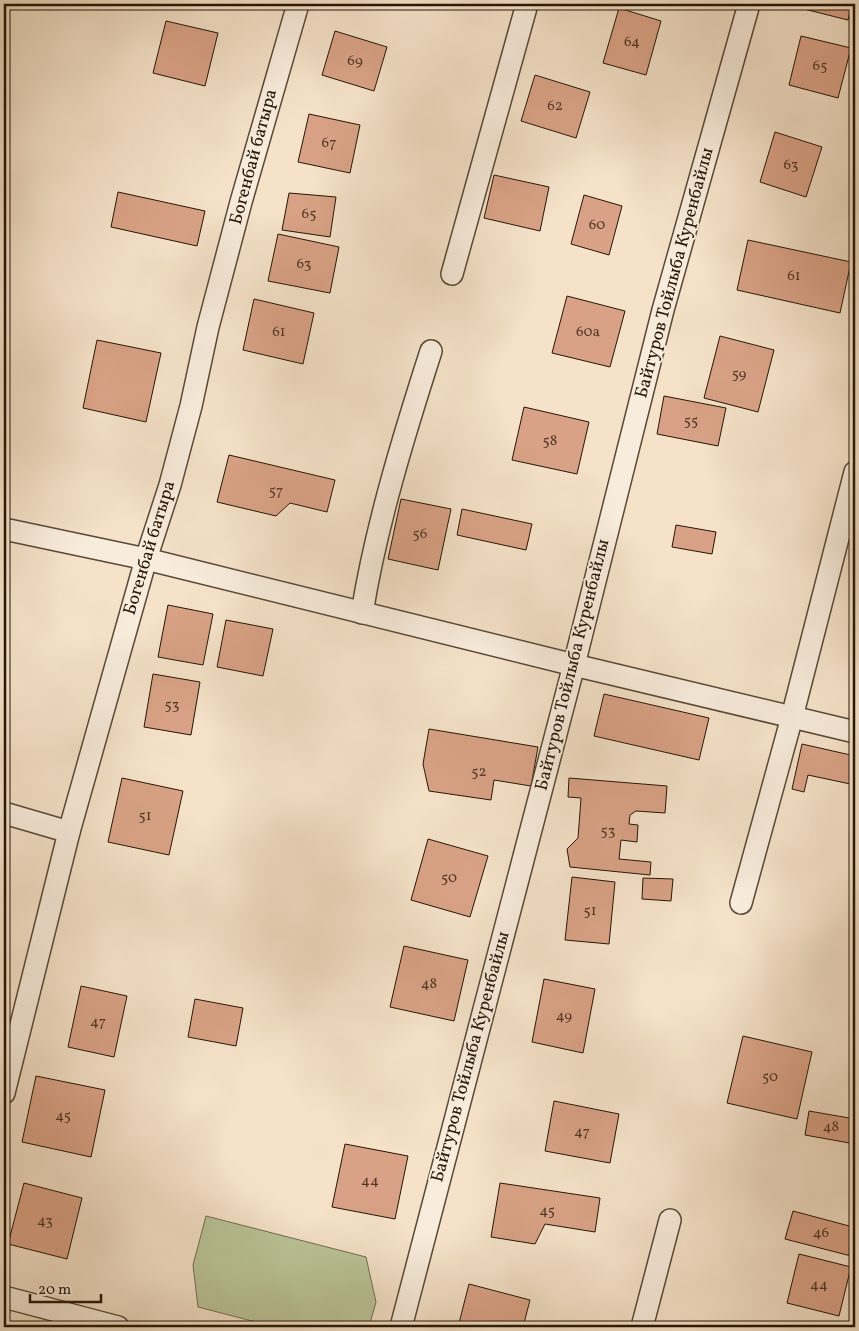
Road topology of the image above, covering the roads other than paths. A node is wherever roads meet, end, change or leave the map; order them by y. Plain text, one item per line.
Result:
1 (298, 4) edge
2 (527, 4) edge
3 (749, 4) edge
4 (452, 274) dead end
5 (431, 351) dead end
6 (855, 472) edge
7 (4, 530) edge
8 (146, 559) junction
9 (362, 613) junction
10 (574, 665) junction
11 (792, 717) junction
12 (855, 732) edge
13 (4, 813) edge
14 (69, 832) junction
15 (741, 903) dead end
16 (4, 1094) edge
17 (670, 1220) dead end
18 (4, 1297) edge
19 (118, 1327) edge
20 (401, 1327) edge
21 (642, 1327) edge

1 - 8 street, Богенбай батыра
2 - 4 street
3 - 10 street, Байтуров Тойлыба Куренбайлы
5 - 9 street
6 - 11 street
7 - 8 street
8 - 9 street
8 - 14 street, Богенбай батыра
9 - 10 street
10 - 11 street
10 - 20 street, Байтуров Тойлыба Куренбайлы
11 - 12 street
11 - 15 street
13 - 14 street
14 - 16 street, Богенбай батыра
17 - 21 street
18 - 19 street

